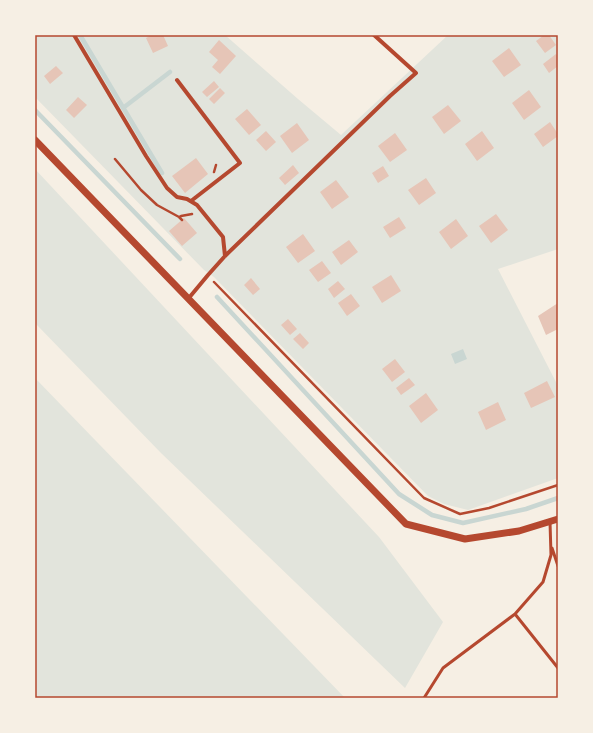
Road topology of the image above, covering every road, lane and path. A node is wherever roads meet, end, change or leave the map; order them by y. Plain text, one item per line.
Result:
1 (74, 35) edge
2 (374, 35) edge
3 (177, 80) dead end
4 (35, 140) edge
5 (115, 159) dead end
6 (191, 201) junction
7 (195, 214) dead end
8 (225, 256) junction
9 (211, 279) dead end
10 (188, 299) junction
11 (558, 485) edge
12 (558, 519) edge
13 (550, 522) junction
14 (550, 543) junction
15 (558, 566) edge
16 (515, 614) junction
17 (558, 668) edge
18 (424, 698) edge

1 - 6 street
2 - 8 street
3 - 6 street
4 - 10 street
5 - 7 path
6 - 8 street
8 - 10 street
9 - 11 path
10 - 13 street
12 - 13 street
13 - 14 lane
14 - 15 lane
14 - 16 lane
16 - 17 lane
16 - 18 lane

